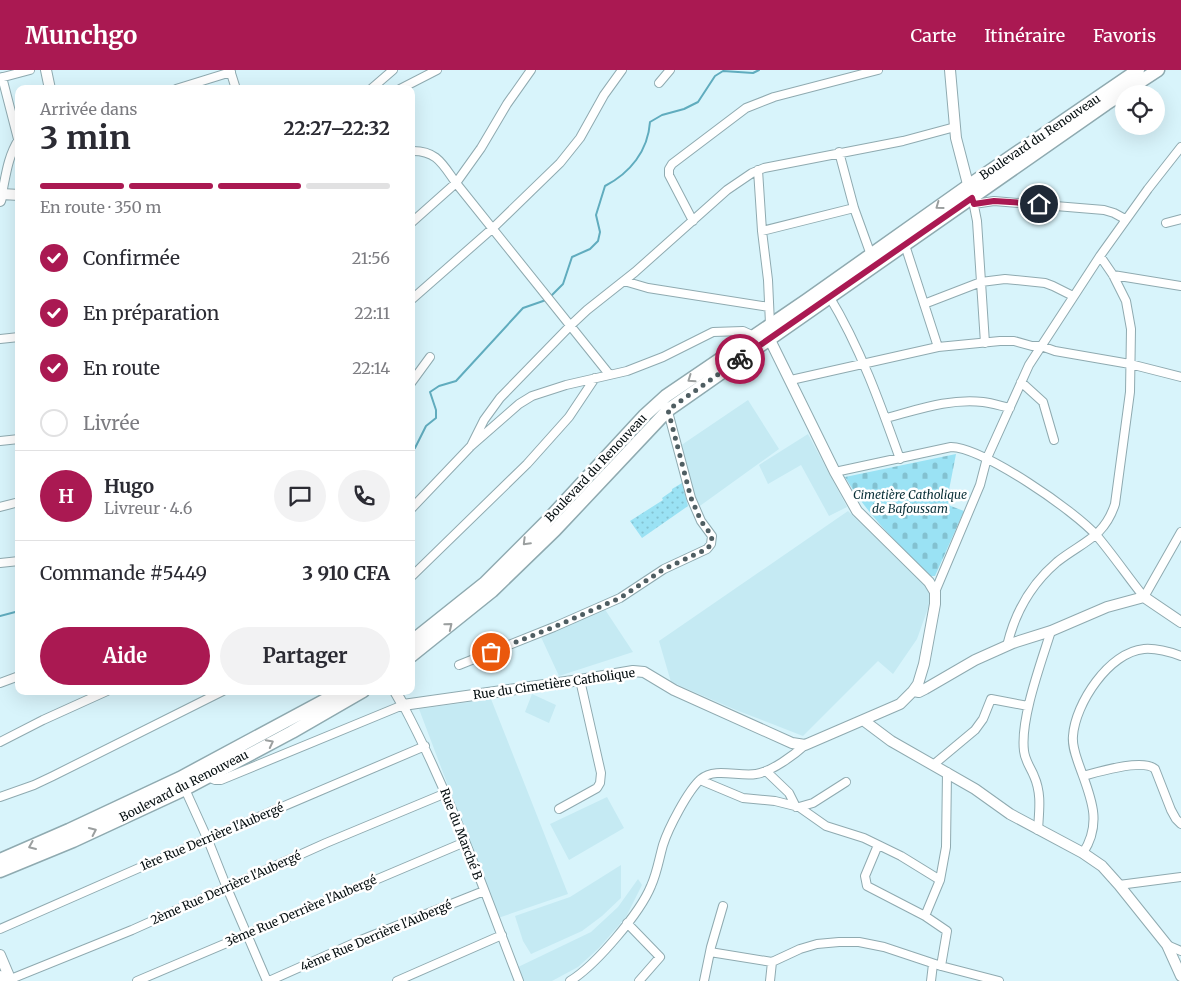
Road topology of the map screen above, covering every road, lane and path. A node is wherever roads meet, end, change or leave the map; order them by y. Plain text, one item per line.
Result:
1 (30, 70) edge
2 (46, 70) edge
3 (393, 70) edge
4 (437, 70) edge
5 (531, 70) edge
6 (622, 70) edge
7 (670, 70) edge
8 (878, 70) edge
9 (950, 70) edge
10 (1138, 70) edge
11 (1158, 70) edge
12 (231, 71) edge
13 (1, 78) edge
14 (1129, 82) junction
15 (659, 83) dead end
16 (49, 85) edge
17 (188, 85) edge
18 (235, 85) edge
19 (376, 85) edge
20 (408, 85) edge
21 (955, 127) junction
22 (15, 128) edge
23 (15, 145) edge
24 (1181, 147) edge
25 (415, 151) edge
26 (839, 152) junction
27 (758, 170) junction
28 (456, 183) junction
29 (15, 195) edge
30 (971, 195) junction
31 (1, 196) edge
32 (854, 208) junction
33 (415, 219) edge
34 (1125, 219) junction
35 (1181, 219) edge
36 (693, 221) junction
37 (1166, 223) dead end
38 (493, 228) junction
39 (762, 231) junction
40 (902, 240) junction
41 (871, 255) junction
42 (1100, 256) junction
43 (1113, 275) junction
44 (624, 281) junction
45 (981, 282) junction
46 (1181, 286) edge
47 (415, 296) edge
48 (829, 296) junction
49 (1073, 296) junction
50 (924, 304) junction
51 (769, 306) junction
52 (770, 324) junction
53 (570, 326) junction
54 (15, 337) edge
55 (0, 338) edge
56 (761, 340) junction
57 (985, 343) junction
58 (1040, 346) junction
59 (938, 348) junction
60 (430, 357) dead end
61 (1130, 364) junction
62 (865, 365) junction
63 (608, 374) junction
64 (1181, 377) edge
65 (415, 378) edge
66 (595, 378) junction
67 (791, 380) junction
68 (1021, 382) junction
69 (665, 404) junction
70 (1010, 408) junction
71 (886, 418) junction
72 (15, 439) edge
73 (1054, 440) dead end
74 (0, 441) edge
75 (472, 446) junction
76 (900, 458) junction
77 (987, 458) junction
78 (836, 472) junction
79 (15, 503) edge
80 (415, 505) edge
81 (0, 507) edge
82 (1181, 532) edge
83 (1096, 535) junction
84 (15, 561) edge
85 (0, 563) edge
86 (415, 573) edge
87 (488, 587) junction
88 (935, 592) junction
89 (1144, 597) junction
90 (1181, 622) edge
91 (1051, 631) junction
92 (415, 639) edge
93 (1007, 646) junction
94 (415, 652) edge
95 (1181, 656) edge
96 (459, 665) dead end
97 (15, 677) edge
98 (580, 680) junction
99 (0, 683) edge
100 (913, 691) junction
101 (97, 695) edge
102 (214, 695) edge
103 (344, 695) edge
104 (344, 695) edge
105 (397, 695) edge
106 (403, 705) junction
107 (1028, 706) junction
108 (863, 720) junction
109 (0, 742) edge
110 (805, 745) junction
111 (425, 746) junction
112 (933, 765) junction
113 (766, 771) junction
114 (947, 772) junction
115 (1083, 776) junction
116 (208, 777) junction
117 (700, 780) junction
118 (846, 782) dead end
119 (183, 784) junction
120 (446, 793) junction
121 (0, 797) edge
122 (798, 807) junction
123 (559, 809) dead end
124 (1181, 824) edge
125 (1038, 830) junction
126 (60, 840) junction
127 (208, 840) junction
128 (465, 842) junction
129 (878, 845) junction
130 (1083, 853) junction
131 (0, 860) edge
132 (0, 871) edge
133 (1181, 877) edge
134 (940, 880) junction
135 (1119, 885) junction
136 (226, 888) junction
137 (484, 891) junction
138 (723, 906) dead end
139 (925, 916) junction
140 (627, 923) junction
141 (0, 928) edge
142 (247, 933) junction
143 (502, 936) junction
144 (1167, 945) junction
145 (1181, 951) edge
146 (710, 952) junction
147 (0, 955) edge
148 (772, 962) junction
149 (937, 965) junction
150 (1181, 976) edge
151 (6, 980) edge
152 (136, 981) edge
153 (268, 981) edge
154 (397, 981) edge
155 (519, 981) edge
156 (570, 981) edge
157 (639, 981) edge
158 (704, 981) edge
159 (770, 981) edge
160 (931, 981) edge
161 (999, 981) edge

1 - 13 street
2 - 16 street
3 - 19 street
4 - 20 street
5 - 28 street
6 - 38 street
7 - 15 street
8 - 36 street
9 - 21 street
10 - 14 highway, Boulevard du Renouveau
11 - 14 highway, Boulevard du Renouveau
12 - 17 street
12 - 18 street
13 - 22 street
14 - 30 highway, Boulevard du Renouveau
21 - 26 street
21 - 30 street
23 - 31 street
24 - 34 street
25 - 28 street
26 - 27 street
26 - 32 street
27 - 36 street
27 - 39 street
28 - 33 street
28 - 38 street
29 - 31 street
30 - 34 street
30 - 40 highway, Boulevard du Renouveau
30 - 45 street
32 - 39 street
32 - 41 street
34 - 42 street
35 - 37 street
36 - 44 street
38 - 47 street
38 - 53 street
39 - 51 street
40 - 41 highway, Boulevard du Renouveau
40 - 48 highway, Boulevard du Renouveau
40 - 50 street
41 - 52 highway, Boulevard du Renouveau
42 - 43 street
42 - 49 street
43 - 46 street
43 - 61 street
44 - 51 street
44 - 53 street
45 - 49 street
45 - 50 street
45 - 57 street
48 - 56 highway, Boulevard du Renouveau
48 - 62 street
49 - 58 street
50 - 59 street
51 - 52 street
52 - 56 highway, Boulevard du Renouveau
53 - 63 street
53 - 75 street
54 - 55 street
56 - 63 street
56 - 67 street
56 - 69 highway, Boulevard du Renouveau
57 - 58 street
57 - 59 street
58 - 61 street
58 - 68 street
59 - 62 street
60 - 65 street
61 - 64 street
61 - 83 street
62 - 67 street
62 - 71 street
63 - 66 street
66 - 75 street
66 - 86 street
67 - 78 street
68 - 70 street
68 - 73 street
69 - 87 highway, Boulevard du Renouveau
69 - 96 street
70 - 71 street
70 - 77 street
71 - 76 street
72 - 74 street
75 - 80 street
76 - 77 street
76 - 78 street
77 - 83 street
77 - 88 street
78 - 88 street
79 - 81 street
82 - 89 street
83 - 89 street
83 - 93 street
84 - 85 street
87 - 92 highway
94 -> 87 highway
88 - 100 street
89 - 90 street
89 - 91 street
91 - 93 street
91 - 107 street
93 - 100 street
95 - 115 street
97 - 99 street
98 - 106 street, Rue du Cimetière Catholique
98 - 110 street, Rue du Cimetière Catholique
98 - 123 street
100 - 108 street
101 - 109 street
102 - 121 street
116 -> 103 highway, Boulevard du Renouveau
104 - 119 highway, Boulevard du Renouveau
105 - 106 street, Rue du Marché B
106 - 111 street, Rue du Marché B
106 - 116 street, Rue du Cimetière Catholique
107 - 112 street
107 - 125 street
108 - 110 street
108 - 112 street
110 - 113 street
111 - 120 street, Rue du Marché B
111 - 127 street, 1ère Rue Derrière l'Aubergé
112 - 114 street
113 - 117 street
113 - 122 street
114 - 125 street
114 - 134 street
115 - 124 street
115 - 130 street
116 - 119 highway, Boulevard du Renouveau
117 - 122 street
117 - 140 street
118 - 122 street
119 - 126 highway, Boulevard du Renouveau
119 - 127 street
120 - 128 street, Rue du Marché B
120 - 136 street, 2ème Rue Derrière l'Aubergé
122 - 129 street
125 - 130 street
126 -> 131 highway, Boulevard du Renouveau
126 - 132 highway, Boulevard du Renouveau
127 - 136 street
127 - 141 street, 1ère Rue Derrière l'Aubergé
128 - 137 street, Rue du Marché B
128 - 142 street, 3ème Rue Derrière l'Aubergé
129 - 134 street
129 - 139 street
130 - 135 street
133 - 135 street
134 - 139 street
135 - 144 street
136 - 142 street
136 - 151 street, 2ème Rue Derrière l'Aubergé
137 - 143 street, Rue du Marché B
137 - 153 street, 4ème Rue Derrière l'Aubergé
138 - 146 street
139 - 149 street
140 - 156 street
140 - 157 street
142 - 152 street, 3ème Rue Derrière l'Aubergé
142 - 153 street
143 - 154 street
143 - 155 street, Rue du Marché B
144 - 145 street
144 - 150 street
146 - 148 street
146 - 158 street
147 - 151 street
148 - 149 street
148 - 159 street
149 - 160 street
149 - 161 street

